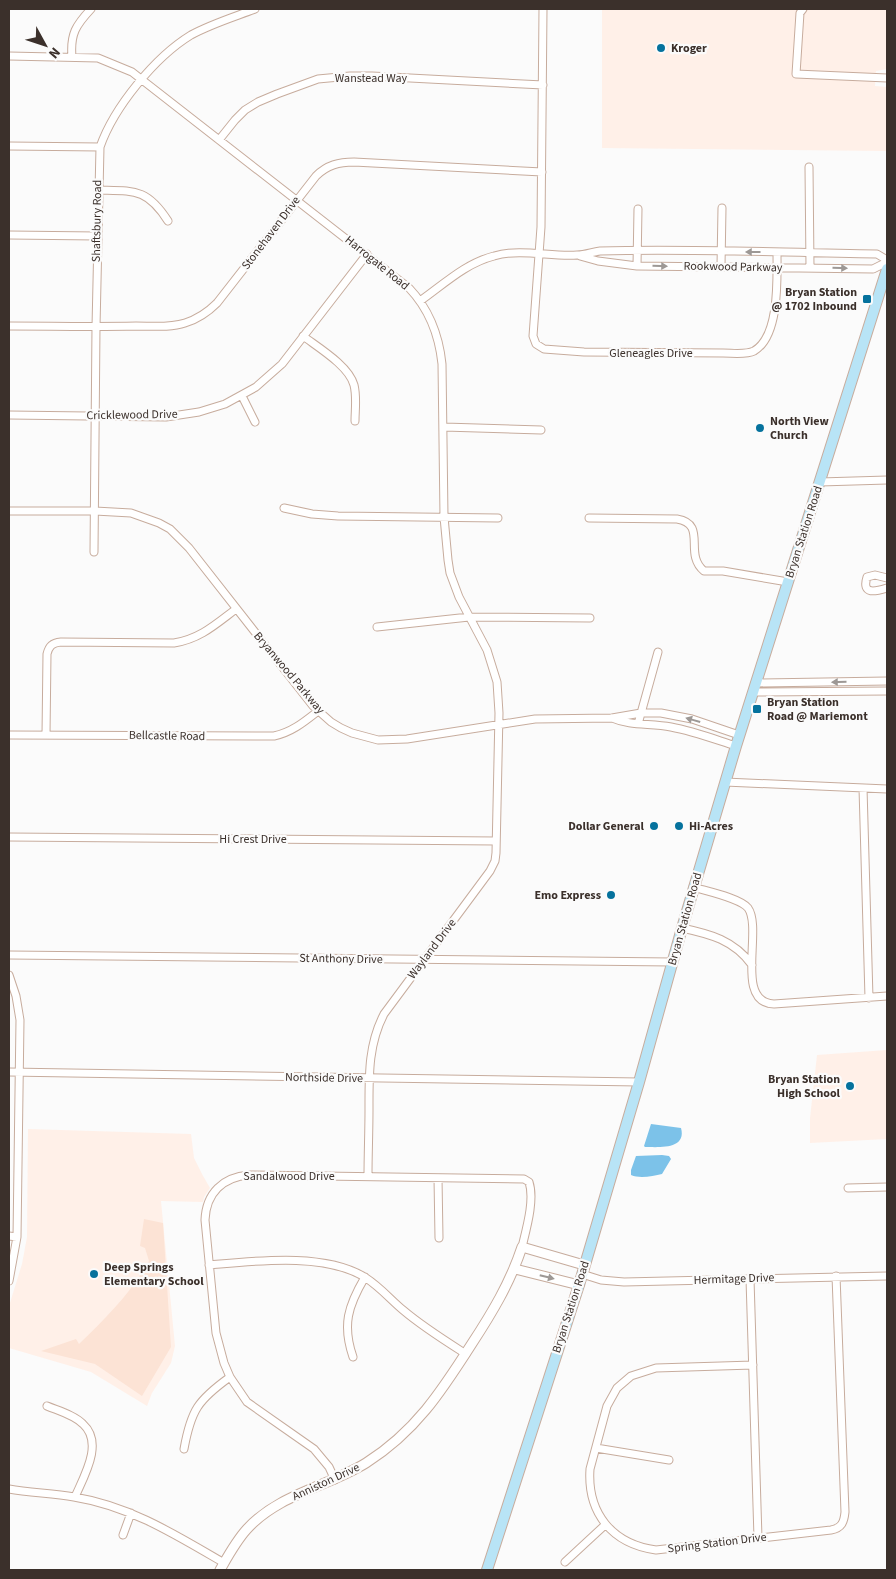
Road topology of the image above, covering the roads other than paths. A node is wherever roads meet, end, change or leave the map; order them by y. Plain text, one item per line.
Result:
1 (91, 9) edge
2 (255, 9) edge
3 (543, 9) edge
4 (803, 9) edge
5 (9, 56) edge
6 (72, 57) junction
7 (887, 78) edge
8 (142, 80) junction
9 (543, 85) junction
10 (219, 140) junction
11 (9, 146) edge
12 (100, 147) junction
13 (809, 167) dead end
14 (542, 172) junction
15 (98, 190) junction
16 (296, 200) junction
17 (638, 208) dead end
18 (722, 208) dead end
19 (168, 221) dead end
20 (9, 235) edge
21 (97, 236) junction
22 (638, 251) junction
23 (721, 252) junction
24 (778, 252) junction
25 (366, 254) junction
26 (538, 254) junction
27 (810, 254) junction
28 (578, 255) junction
29 (887, 261) edge
30 (638, 266) junction
31 (721, 266) junction
32 (810, 267) junction
33 (777, 268) junction
34 (887, 269) edge
35 (420, 301) junction
36 (9, 326) edge
37 (96, 327) junction
38 (303, 336) junction
39 (242, 396) junction
40 (9, 415) edge
41 (96, 416) junction
42 (355, 421) dead end
43 (254, 422) dead end
44 (444, 427) junction
45 (541, 430) dead end
46 (887, 480) edge
47 (820, 482) junction
48 (284, 508) dead end
49 (9, 511) edge
50 (95, 511) junction
51 (444, 517) junction
52 (498, 518) dead end
53 (590, 518) dead end
54 (94, 552) dead end
55 (887, 578) edge
56 (788, 582) junction
57 (887, 588) edge
58 (236, 609) junction
59 (469, 617) junction
60 (590, 618) dead end
61 (377, 627) dead end
62 (658, 652) dead end
63 (887, 681) edge
64 (754, 688) junction
65 (887, 691) edge
66 (318, 711) junction
67 (641, 712) junction
68 (612, 718) junction
69 (498, 724) junction
70 (638, 724) junction
71 (9, 734) edge
72 (46, 735) junction
73 (739, 735) junction
74 (736, 746) junction
75 (725, 782) junction
76 (863, 788) junction
77 (887, 789) edge
78 (9, 837) edge
79 (496, 840) junction
80 (693, 887) junction
81 (682, 928) junction
82 (9, 955) edge
83 (424, 960) junction
84 (672, 962) junction
85 (752, 966) junction
86 (9, 976) edge
87 (887, 996) edge
88 (869, 998) junction
89 (9, 1072) edge
90 (20, 1072) junction
91 (369, 1079) junction
92 (639, 1082) junction
93 (368, 1176) junction
94 (438, 1178) junction
95 (529, 1182) joint
96 (887, 1187) edge
97 (848, 1188) dead end
98 (13, 1237) edge
99 (439, 1238) dead end
100 (522, 1247) junction
101 (209, 1265) junction
102 (515, 1269) junction
103 (583, 1269) junction
104 (836, 1276) junction
105 (887, 1276) edge
106 (365, 1277) junction
107 (750, 1279) junction
108 (9, 1281) edge
109 (578, 1285) junction
110 (466, 1354) junction
111 (352, 1357) dead end
112 (753, 1365) junction
113 (230, 1377) junction
114 (47, 1406) dead end
115 (596, 1448) junction
116 (184, 1449) dead end
117 (668, 1460) dead end
118 (335, 1480) junction
119 (9, 1490) edge
120 (75, 1497) junction
121 (131, 1513) junction
122 (604, 1525) junction
123 (123, 1535) dead end
124 (758, 1538) junction
125 (565, 1562) dead end
126 (222, 1567) edge
127 (487, 1570) edge

1 - 6 street
2 - 8 street, Shaftsbury Road
3 - 9 street
4 - 7 street
5 - 6 street, Harrogate Road
6 - 8 street, Harrogate Road
8 - 10 street, Harrogate Road
8 - 12 street, Shaftsbury Road
9 - 10 street, Wanstead Way
9 - 14 street
10 - 16 street, Harrogate Road
11 - 12 street
12 - 15 street, Shaftsbury Road
13 - 27 street
14 - 16 street, Stonehaven Drive
14 - 26 street
15 - 19 street
15 - 21 street, Shaftsbury Road
16 - 25 street, Harrogate Road
16 - 37 street, Stonehaven Drive
17 - 22 street
18 - 23 street
20 - 21 street
21 - 37 street, Shaftsbury Road
22 - 23 street, Rookwood Parkway
22 - 28 street, Rookwood Parkway
22 - 30 street
24 -> 23 street, Rookwood Parkway
23 - 31 street
24 - 27 street, Rookwood Parkway
24 - 33 street, Gleneagles Drive
25 - 35 street, Harrogate Road
25 - 38 street, Cricklewood Drive
26 - 28 street, Rookwood Parkway
26 - 33 street, Gleneagles Drive
26 - 35 street, Rookwood Parkway
27 - 29 street, Rookwood Parkway
27 - 32 street
28 - 30 street, Rookwood Parkway
32 -> 29 street, Rookwood Parkway
30 -> 31 street, Rookwood Parkway
31 - 33 street, Rookwood Parkway
32 - 33 street, Rookwood Parkway
34 - 47 main road, Bryan Station Road
35 - 44 street, Harrogate Road
36 - 37 street, Stonehaven Drive
37 - 41 street, Shaftsbury Road
38 - 39 street, Cricklewood Drive
38 - 42 street
39 - 41 street, Cricklewood Drive
39 - 43 street
40 - 41 street, Cricklewood Drive
41 - 50 street, Shaftsbury Road
44 - 45 street
44 - 51 street, Harrogate Road
46 - 47 street
47 - 56 main road, Bryan Station Road
48 - 51 street
49 - 50 street, Bryanwood Parkway
50 - 54 street, Shaftsbury Road
50 - 58 street, Bryanwood Parkway
51 - 52 street
51 - 59 street, Harrogate Road
53 - 56 street
55 - 57 street
56 - 64 main road, Bryan Station Road
58 - 66 street, Bryanwood Parkway
58 - 72 street
59 - 60 street
59 - 61 street
59 - 69 street, Harrogate Road
62 - 67 street
63 -> 64 street
64 - 65 street
64 - 73 main road, Bryan Station Road
66 - 69 street, Bryanwood Parkway
66 - 72 street, Bellcastle Road
67 - 68 street, Bryanwood Parkway
67 - 70 street
73 -> 67 street, Bryanwood Parkway
68 - 69 street, Bryanwood Parkway
68 - 70 street, Bryanwood Parkway
69 - 79 street, Wayland Drive
70 - 74 street, Bryanwood Parkway
71 - 72 street, Bellcastle Road
73 - 74 main road, Bryan Station Road
74 - 75 main road, Bryan Station Road
75 - 76 street
75 - 80 main road, Bryan Station Road
76 - 77 street
76 - 88 street
78 - 79 street, Hi Crest Drive
79 - 83 street, Wayland Drive
80 - 81 main road, Bryan Station Road
80 - 85 street
81 - 84 main road, Bryan Station Road
81 - 85 street
82 - 83 street, St Anthony Drive
83 - 84 street, St Anthony Drive
83 - 91 street, Wayland Drive
84 - 92 main road, Bryan Station Road
85 - 88 street
86 - 90 street
87 - 88 street
89 - 90 street, Northside Drive
90 - 91 street, Northside Drive
90 - 98 street
91 - 92 street, Northside Drive
91 - 93 street, Wayland Drive
92 - 103 main road, Bryan Station Road
93 - 94 street, Sandalwood Drive
93 - 101 street, Sandalwood Drive
94 - 95 street, Sandalwood Drive
94 - 99 street
95 - 100 street, Anniston Drive
96 - 97 street
98 - 108 street
100 - 102 street, Anniston Drive
100 - 103 street
101 - 106 street
101 - 113 street, Sandalwood Drive
102 -> 109 street
102 - 110 street, Anniston Drive
103 - 107 street, Hermitage Drive
103 - 109 main road, Bryan Station Road
104 - 105 street, Hermitage Drive
104 - 107 street, Hermitage Drive
104 - 124 street, Spring Station Drive
106 - 110 street
106 - 111 street
107 - 112 street
109 - 127 main road, Bryan Station Road
110 - 118 street, Anniston Drive
112 - 115 street
112 - 124 street
113 - 116 street
113 - 118 street, Sandalwood Drive
114 - 120 street
115 - 117 street
115 - 122 street
118 - 126 street, Anniston Drive
119 - 120 street
120 - 121 street
121 - 123 street
121 - 126 street
122 - 124 street, Spring Station Drive
122 - 125 street

